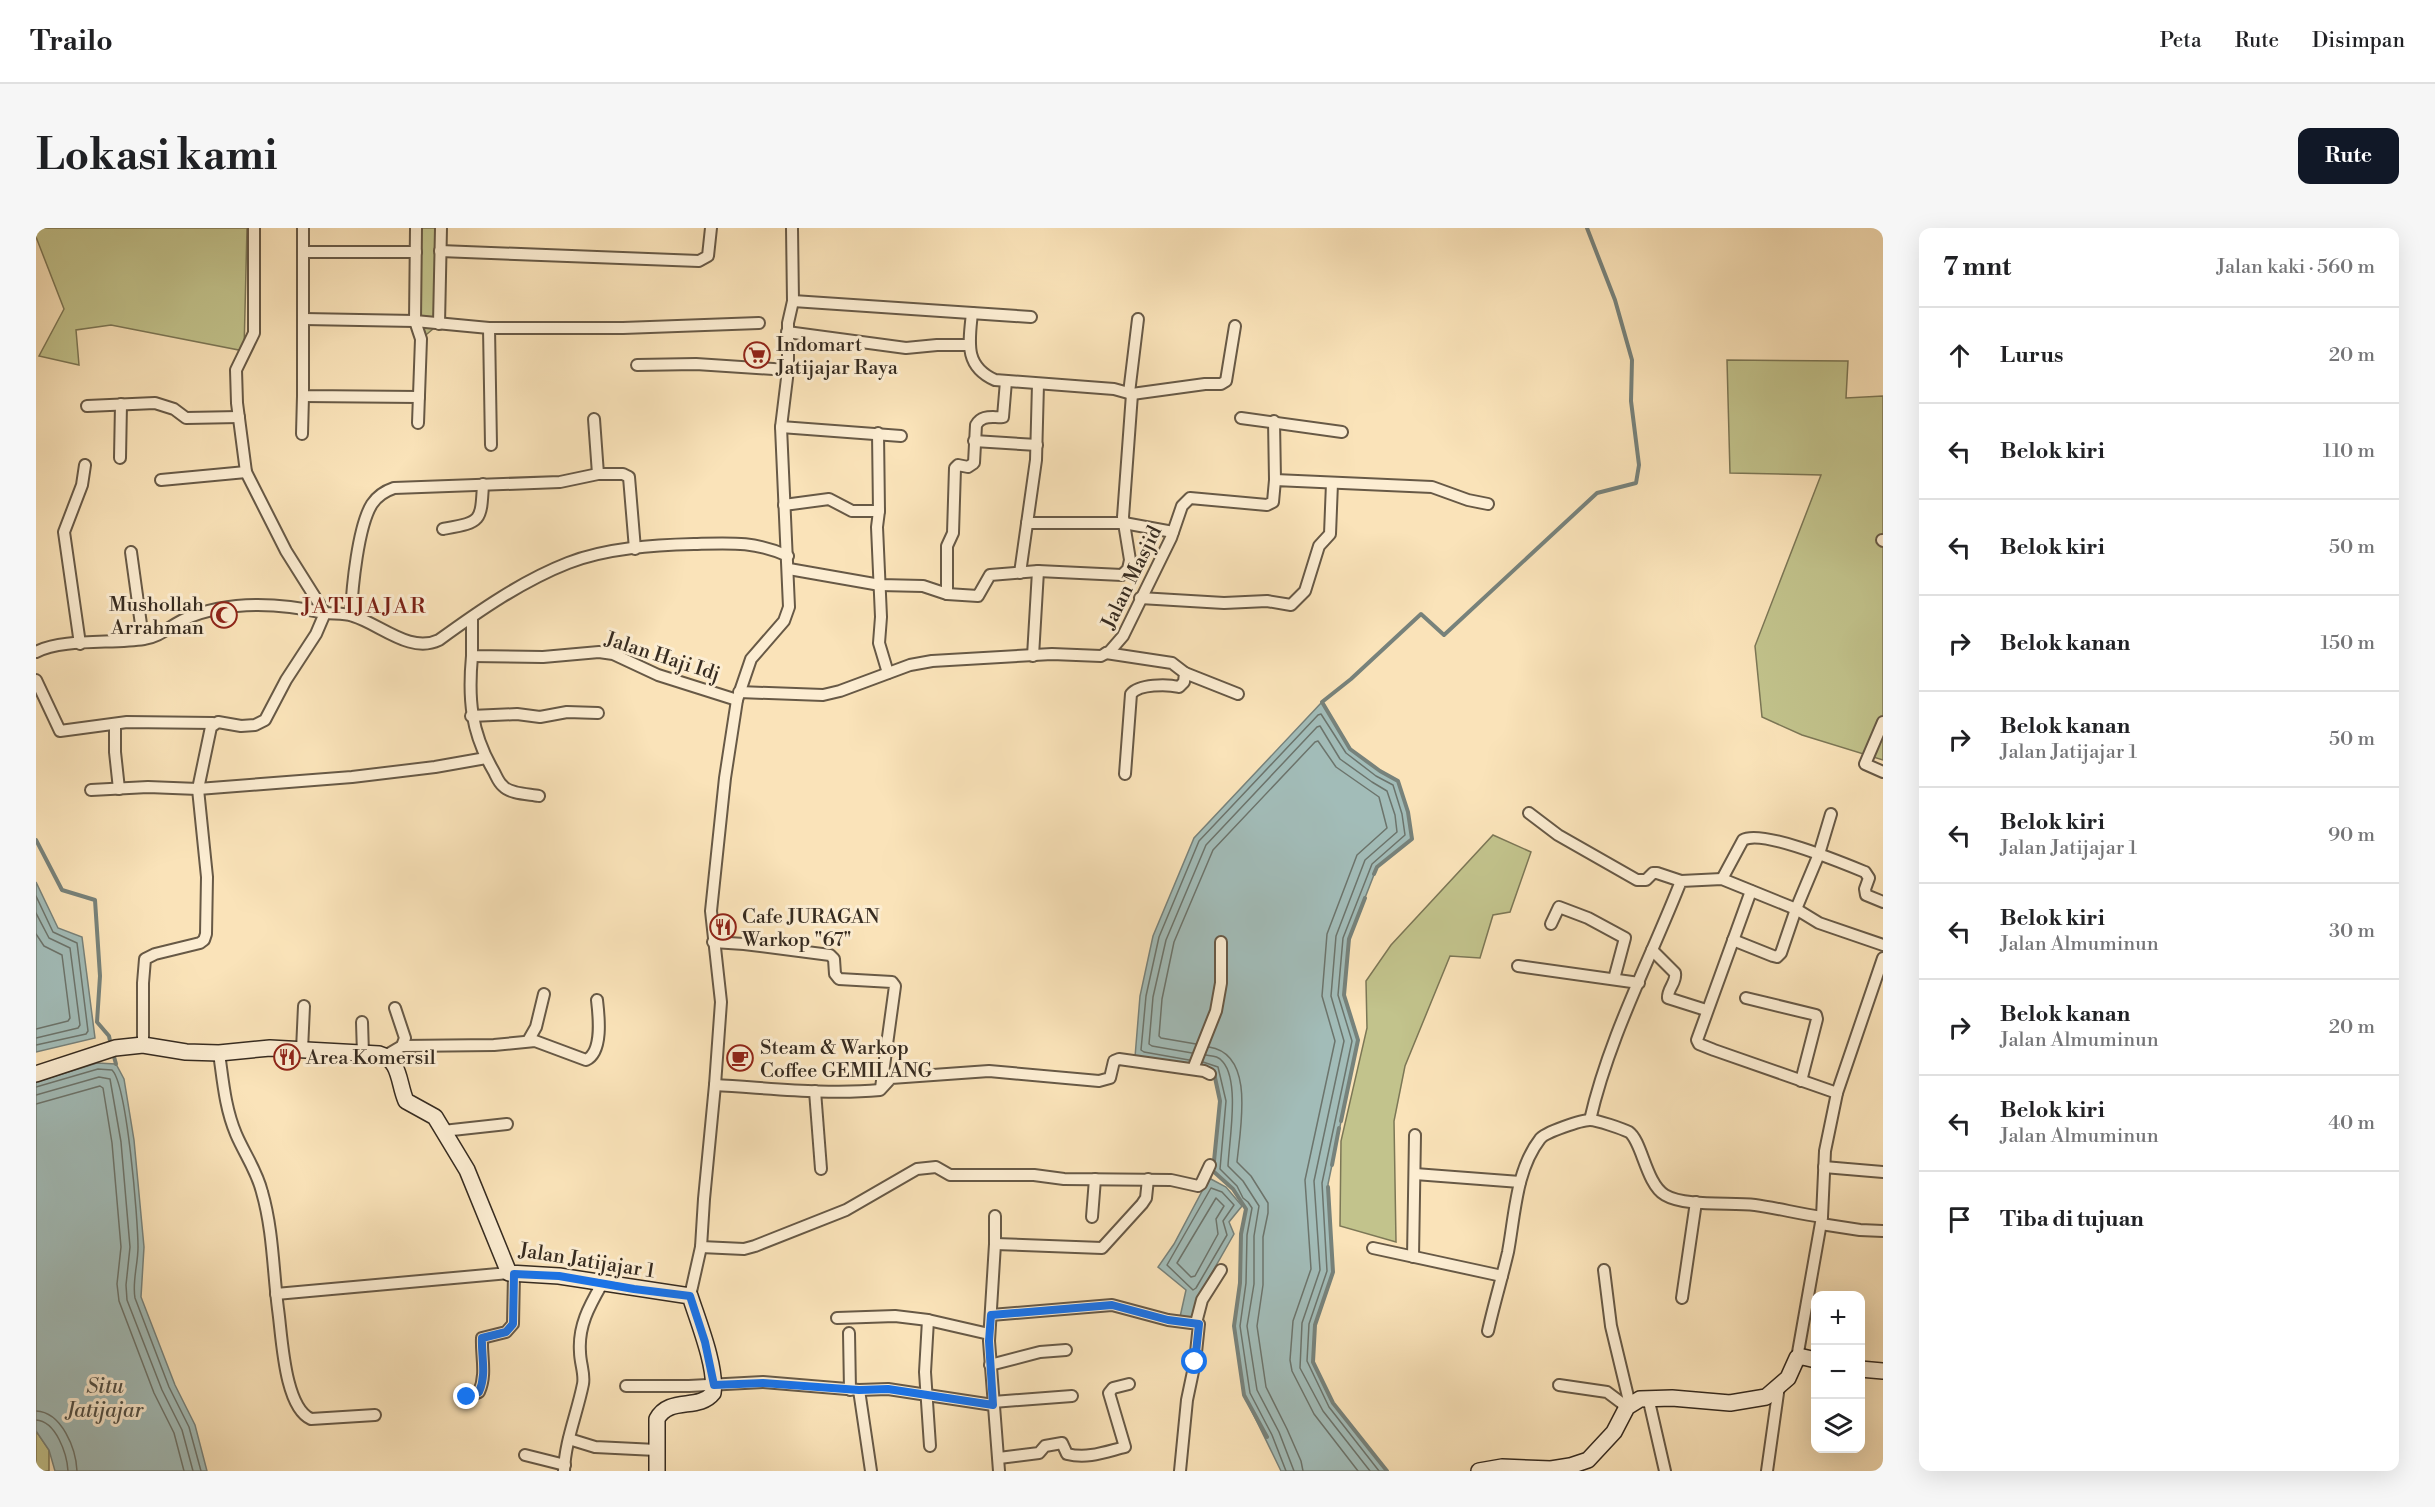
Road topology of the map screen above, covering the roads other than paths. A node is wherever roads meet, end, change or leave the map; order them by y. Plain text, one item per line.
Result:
1 (254, 228) edge
2 (303, 228) edge
3 (416, 228) edge
4 (441, 228) edge
5 (711, 228) edge
6 (792, 228) edge
7 (440, 251) junction
8 (303, 252) junction
9 (416, 252) junction
10 (793, 301) junction
11 (972, 313) junction
12 (1031, 317) dead end
13 (304, 319) junction
14 (1138, 320) dead end
15 (415, 321) junction
16 (759, 323) dead end
17 (439, 324) junction
18 (1235, 326) dead end
19 (489, 328) junction
20 (788, 332) junction
21 (421, 339) junction
22 (969, 345) junction
23 (638, 365) dead end
24 (788, 370) junction
25 (1006, 381) junction
26 (1038, 384) junction
27 (1131, 394) junction
28 (303, 396) junction
29 (419, 397) junction
30 (121, 404) junction
31 (87, 406) dead end
32 (239, 417) junction
33 (1241, 418) dead end
34 (594, 419) dead end
35 (1274, 421) junction
36 (418, 423) dead end
37 (781, 427) junction
38 (1342, 432) dead end
39 (302, 434) dead end
40 (878, 434) junction
41 (901, 436) dead end
42 (974, 441) junction
43 (491, 446) dead end
44 (1036, 446) junction
45 (120, 458) dead end
46 (85, 465) dead end
47 (246, 472) junction
48 (598, 474) junction
49 (161, 480) dead end
50 (1275, 480) junction
51 (1332, 483) junction
52 (483, 484) junction
53 (1488, 504) dead end
54 (783, 505) junction
55 (879, 511) junction
56 (1027, 523) junction
57 (1124, 523) junction
58 (443, 529) dead end
59 (1173, 532) junction
60 (635, 549) junction
61 (131, 552) dead end
62 (788, 556) junction
63 (789, 569) junction
64 (1038, 571) junction
65 (1020, 573) junction
66 (880, 585) junction
67 (947, 594) junction
68 (1140, 598) junction
69 (325, 613) junction
70 (351, 615) junction
71 (472, 618) junction
72 (143, 639) junction
73 (80, 644) junction
74 (36, 652) edge
75 (1106, 653) junction
76 (472, 656) junction
77 (1033, 656) junction
78 (1185, 673) junction
79 (888, 674) junction
80 (36, 680) edge
81 (1238, 693) dead end
82 (738, 696) junction
83 (598, 713) dead end
84 (471, 716) junction
85 (1883, 722) edge
86 (213, 723) junction
87 (115, 724) junction
88 (486, 758) junction
89 (1883, 772) edge
90 (1125, 774) dead end
91 (119, 789) junction
92 (198, 789) junction
93 (91, 790) dead end
94 (539, 796) dead end
95 (1529, 813) dead end
96 (1831, 814) dead end
97 (1819, 854) junction
98 (1722, 879) junction
99 (1681, 881) junction
100 (1751, 891) junction
101 (1883, 902) edge
102 (1796, 909) junction
103 (1551, 924) dead end
104 (1733, 940) junction
105 (713, 942) junction
106 (1221, 942) dead end
107 (1883, 945) edge
108 (1652, 950) junction
109 (1883, 958) edge
110 (1518, 966) dead end
111 (1614, 978) junction
112 (1639, 983) junction
113 (544, 994) dead end
114 (1746, 998) dead end
115 (597, 1000) dead end
116 (304, 1006) dead end
117 (395, 1008) dead end
118 (1706, 1010) junction
119 (362, 1022) dead end
120 (528, 1041) junction
121 (143, 1045) junction
122 (402, 1046) junction
123 (302, 1050) junction
124 (219, 1053) junction
125 (363, 1054) junction
126 (385, 1056) junction
127 (1194, 1068) junction
128 (36, 1074) edge
129 (1210, 1074) dead end
130 (1801, 1082) junction
131 (715, 1084) junction
132 (880, 1090) junction
133 (815, 1091) junction
134 (1837, 1093) junction
135 (1590, 1120) junction
136 (507, 1124) dead end
137 (443, 1131) junction
138 (1415, 1135) dead end
139 (1210, 1164) dead end
140 (1824, 1167) junction
141 (821, 1168) dead end
142 (1883, 1172) edge
143 (1415, 1174) junction
144 (1095, 1179) junction
145 (1148, 1179) junction
146 (1520, 1182) junction
147 (1696, 1202) junction
148 (995, 1216) dead end
149 (1092, 1217) dead end
150 (1821, 1221) junction
151 (1883, 1231) edge
152 (995, 1244) junction
153 (701, 1247) junction
154 (1373, 1248) dead end
155 (1413, 1257) junction
156 (1221, 1270) dead end
157 (1604, 1270) dead end
158 (512, 1273) junction
159 (1502, 1276) junction
160 (603, 1282) junction
161 (276, 1293) junction
162 (690, 1296) junction
163 (1682, 1298) dead end
164 (991, 1315) junction
165 (837, 1318) dead end
166 (928, 1320) junction
167 (1196, 1323) junction
168 (1488, 1331) dead end
169 (849, 1333) dead end
170 (989, 1334) junction
171 (1066, 1350) dead end
172 (1797, 1358) junction
173 (1811, 1359) edge
174 (990, 1365) junction
175 (1865, 1369) edge
176 (1883, 1371) edge
177 (1129, 1384) dead end
178 (714, 1385) junction
179 (1559, 1385) dead end
180 (1779, 1385) junction
181 (626, 1386) dead end
182 (854, 1390) junction
183 (1072, 1396) dead end
184 (926, 1397) junction
185 (1648, 1397) junction
186 (465, 1398) dead end
187 (993, 1403) junction
188 (1629, 1406) junction
189 (375, 1416) dead end
190 (569, 1439) junction
191 (930, 1446) dead end
192 (656, 1450) junction
193 (525, 1455) dead end
194 (999, 1458) junction
195 (565, 1468) edge
196 (657, 1471) edge
197 (871, 1471) edge
198 (999, 1471) edge
199 (1180, 1471) edge
200 (1479, 1471) edge
201 (1665, 1471) edge
202 (1767, 1471) edge

1 - 32 street
2 - 8 street
3 - 9 street
4 - 7 street
5 - 7 street
6 - 10 street
7 - 17 street
8 - 9 street
8 - 13 street
9 - 15 street
10 - 11 street
10 - 20 street
11 - 12 street
11 - 22 street
13 - 15 street
13 - 28 street
14 - 27 street
15 - 17 street
15 - 21 street
16 - 19 street
17 - 19 street
17 - 21 street
18 - 27 street
19 - 43 street
20 - 22 street
20 - 24 street
21 - 29 street
22 - 25 street
23 - 24 street
24 - 37 street
25 - 26 street
25 - 42 street
26 - 27 street
26 - 44 street
27 - 57 street
28 - 29 street
28 - 39 street
29 - 36 street
30 - 31 street
30 - 32 street
30 - 45 street
32 - 47 street
33 - 35 street
34 - 48 street
35 - 38 street
35 - 50 street
37 - 40 street
37 - 54 street
40 - 41 street
40 - 55 street
42 - 44 street
42 - 67 street
44 - 56 street
46 - 73 street
47 - 49 street
47 - 69 street
48 - 52 street
48 - 60 street
50 - 51 street
50 - 59 street, Jalan Masjid
51 - 53 street
51 - 68 street
52 - 58 street
52 - 70 street
54 - 55 street
54 - 62 street
55 - 66 street
56 - 57 street
56 - 65 street
57 - 59 street
57 - 64 street
59 - 68 street, Jalan Masjid
60 - 62 street
60 - 71 street
61 - 72 street
62 - 63 street
63 - 66 street
63 - 82 street
64 - 65 street
64 - 77 street
65 - 67 street
66 - 67 street
66 - 79 street
68 - 75 street, Jalan Masjid
69 - 70 street
69 - 72 street
69 - 86 street
70 - 71 street
71 - 76 street
72 - 73 street
73 - 74 street
75 - 77 street, Jalan Masjid
75 - 78 street
76 - 82 street, Jalan Haji Idj
76 - 84 street
77 - 79 street, Jalan Masjid
78 - 81 street
78 - 90 street
79 - 82 street, Jalan Masjid
80 - 87 street
82 - 105 street
83 - 84 street
84 - 88 street
85 - 89 street
86 - 87 street
86 - 92 street
87 - 91 street
88 - 92 street
88 - 94 street
91 - 92 street
91 - 93 street
92 - 121 street
95 - 99 street
96 - 97 street
97 - 98 street
97 - 101 street
97 - 102 street
98 - 99 street
98 - 100 street
99 - 108 street
100 - 102 street
100 - 104 street
102 - 104 street
102 - 107 street
103 - 111 street
104 - 118 street
105 - 131 street
105 - 132 street
106 - 127 street
108 - 112 street
108 - 118 street
109 - 134 street
110 - 111 street
111 - 112 street
112 - 135 street
113 - 120 street
114 - 130 street
115 - 120 street
116 - 123 street
117 - 122 street
118 - 130 street
119 - 125 street
120 - 122 street
121 - 124 street
121 - 128 street
122 - 126 street
123 - 124 street
123 - 125 street
124 - 161 street
125 - 126 street
126 - 137 street, Jalan Jatijajar 1
127 - 129 street
127 - 132 street
130 - 134 street
131 - 133 street
131 - 153 street
132 - 133 street
133 - 141 street
134 - 140 street
135 - 146 street
135 - 147 street
136 - 137 street
137 - 158 street, Jalan Jatijajar 1
138 - 143 street
139 - 145 street
140 - 142 street
140 - 150 street
143 - 146 street
143 - 155 street
144 - 145 street
144 - 149 street
144 - 153 street
145 - 152 street
146 - 159 street
147 - 150 street
147 - 163 street
148 - 152 street
150 - 151 street
150 - 172 street
152 - 164 street
153 - 162 street
154 - 155 street
155 - 159 street
156 - 167 street
157 - 188 street
158 - 160 street, Jalan Jatijajar 1
158 - 161 street
158 - 186 street
159 - 168 street
160 - 162 street, Jalan Jatijajar 1
160 - 190 street
161 - 189 street
162 - 178 street
164 - 167 street
164 - 170 street
165 - 166 street
166 - 170 street
166 - 184 street
167 - 199 street
169 - 182 street
170 - 174 street
171 - 174 street
172 - 173 street
172 - 180 street
174 - 187 street
175 - 176 street
177 - 194 street
178 - 181 street
178 - 182 street
178 - 192 street
179 - 188 street
180 - 185 street
180 - 202 street
182 - 184 street
182 - 197 street
183 - 187 street
184 - 187 street
184 - 191 street
185 - 188 street
185 - 201 street
187 - 194 street
188 - 200 street
190 - 192 street
190 - 195 street
192 - 196 street
193 - 195 street
194 - 198 street

